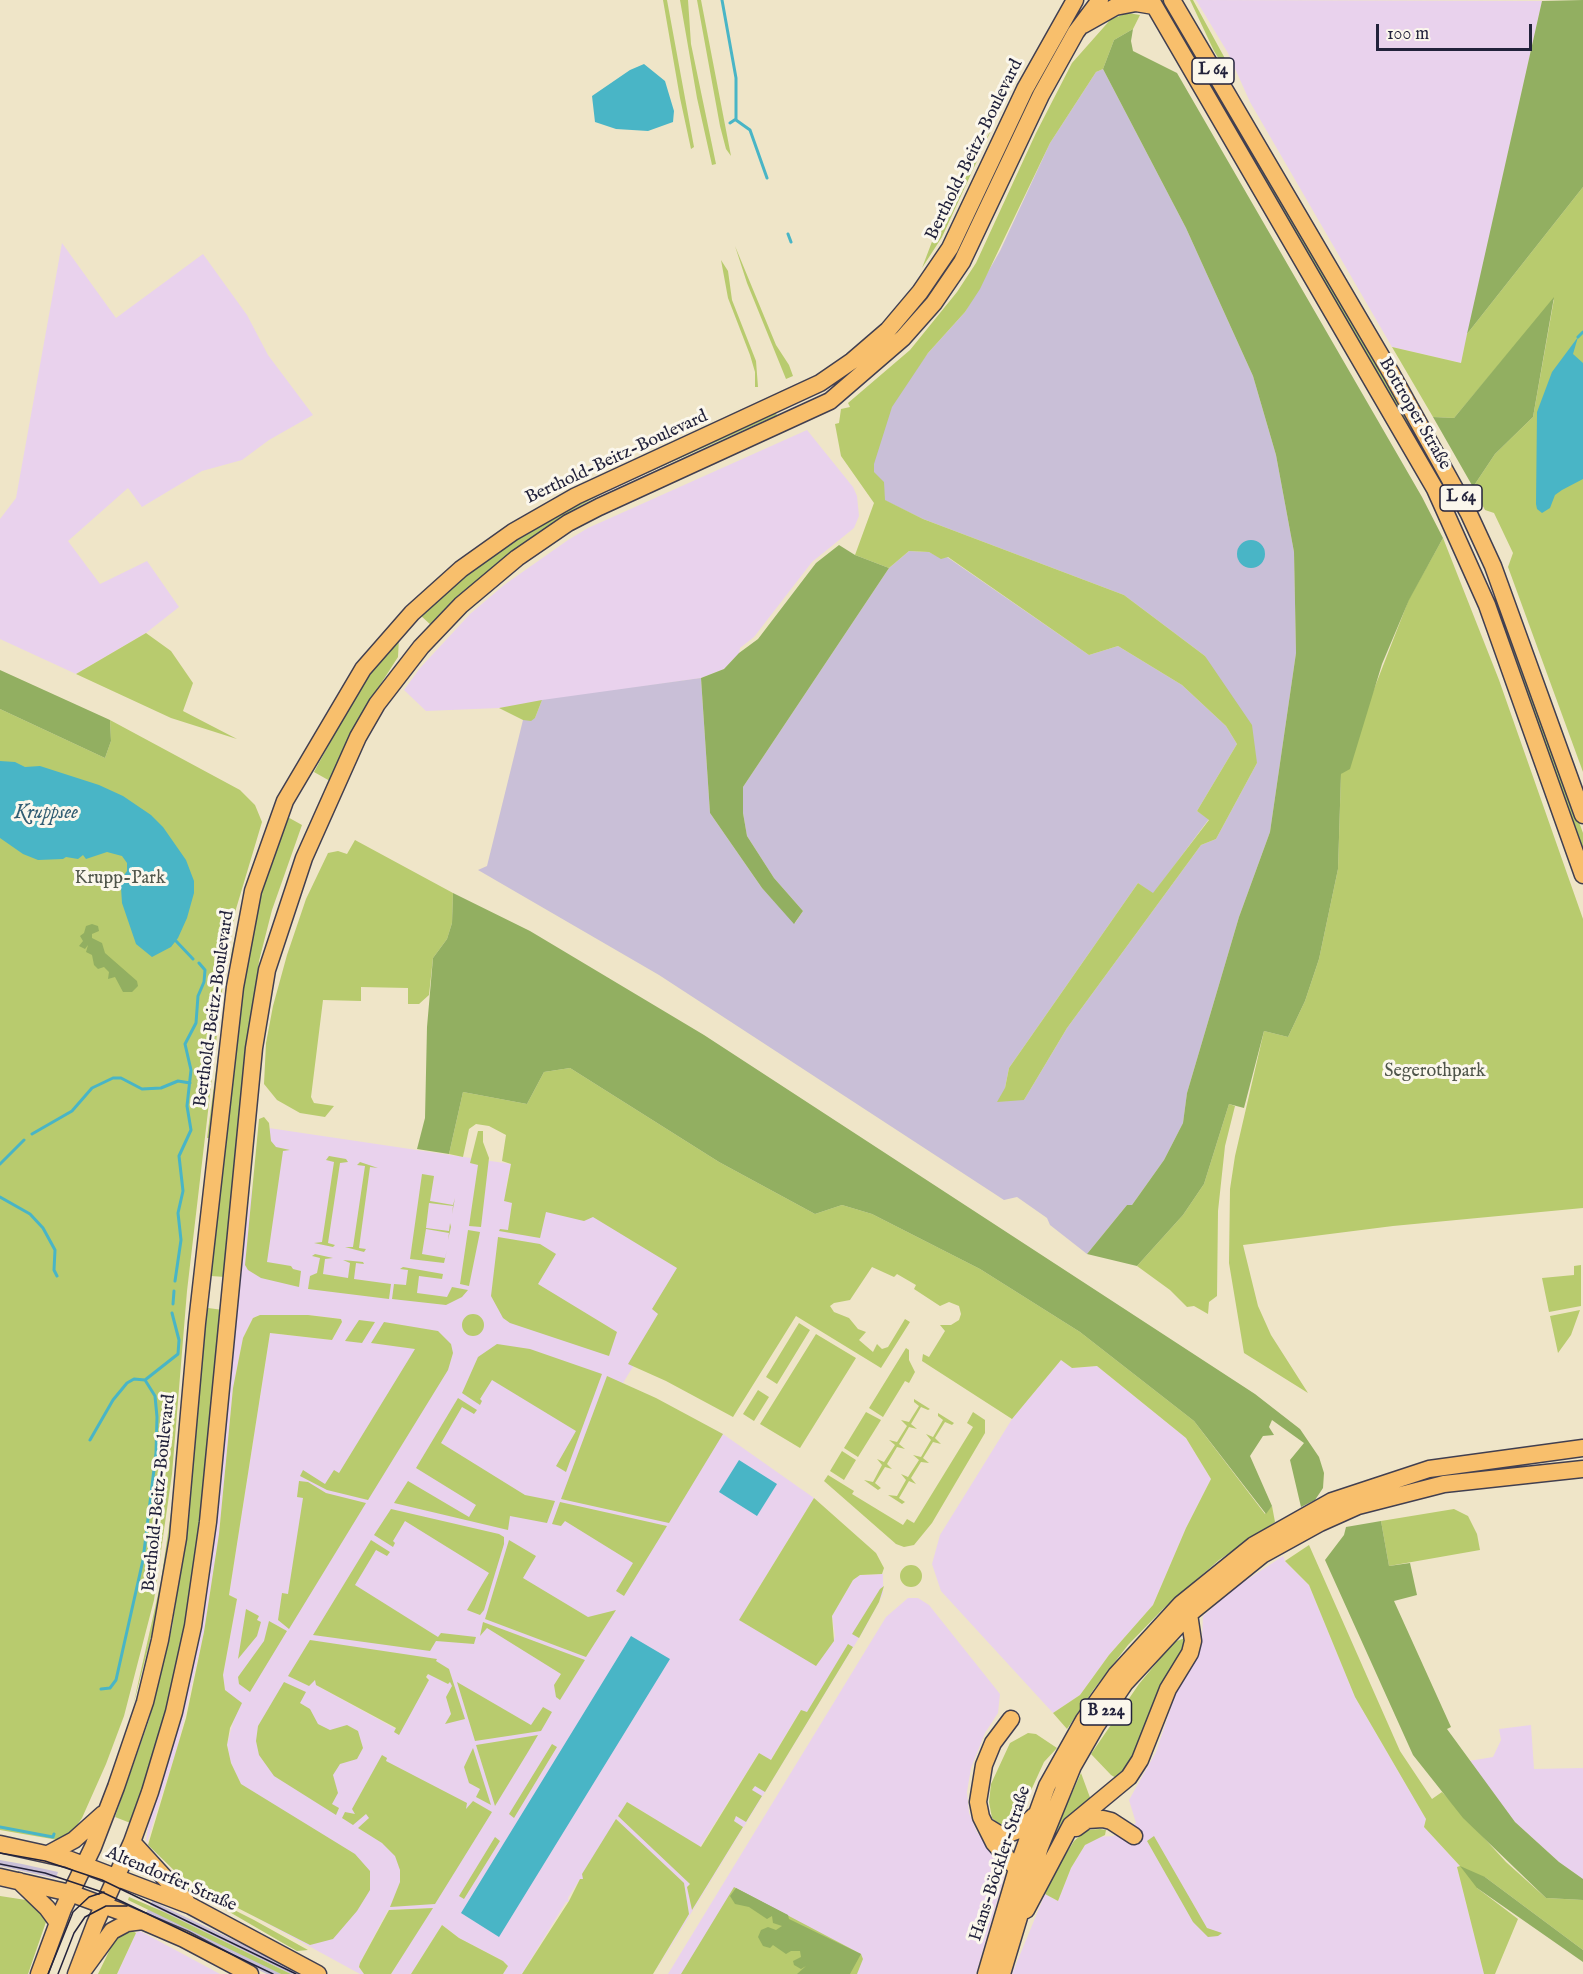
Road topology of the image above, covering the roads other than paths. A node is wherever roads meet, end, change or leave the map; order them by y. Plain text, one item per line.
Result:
1 (1075, 0) edge
2 (1100, 0) edge
3 (1172, 0) edge
4 (1184, 0) edge
5 (1152, 3) edge
6 (1185, 23) junction
7 (1076, 32) junction
8 (1472, 566) junction
9 (1493, 566) junction
10 (1583, 815) edge
11 (1583, 875) edge
12 (1583, 1448) edge
13 (1583, 1468) edge
14 (1189, 1614) junction
15 (1011, 1719) dead end
16 (108, 1809) junction
17 (1035, 1815) junction
18 (986, 1826) junction
19 (1065, 1835) junction
20 (1134, 1836) dead end
21 (132, 1842) junction
22 (0, 1844) edge
23 (48, 1854) junction
24 (84, 1864) junction
25 (1017, 1869) junction
26 (118, 1876) junction
27 (0, 1877) edge
28 (18, 1880) junction
29 (70, 1893) junction
30 (104, 1905) junction
31 (191, 1906) junction
32 (143, 1921) junction
33 (58, 1923) junction
34 (1013, 1931) junction
35 (39, 1974) edge
36 (79, 1974) edge
37 (250, 1974) edge
38 (318, 1974) edge
39 (986, 1974) edge
40 (1002, 1974) edge

1 - 16 main road, Berthold-Beitz-Boulevard
2 - 7 main road, Berthold-Beitz-Boulevard
3 - 6 main road, Bottroper Straße / L 64
4 - 6 main road
5 - 7 main road
5 - 8 main road, Bottroper Straße / L 64
6 - 9 main road, Bottroper Straße / L 64
7 - 21 main road, Berthold-Beitz-Boulevard
8 - 9 main road
8 - 11 main road, Bottroper Straße / L 64
9 - 10 main road, Bottroper Straße / L 64
12 - 17 main road, Hans-Böckler-Straße / B 224
13 - 14 main road, Hans-Böckler-Straße / B 224
14 - 19 main road
14 - 34 main road, Hans-Böckler-Straße / B 224
15 - 18 main road
16 - 23 main road
16 - 24 main road, Berthold-Beitz-Boulevard
17 - 18 main road
17 - 25 main road, Hans-Böckler-Straße / B 224
18 - 25 main road
19 - 20 main road
19 - 34 main road
21 - 26 main road, Berthold-Beitz-Boulevard
21 - 31 main road
22 - 23 main road, Altendorfer Straße
23 - 24 main road, Altendorfer Straße
24 - 26 main road, Altendorfer Straße
24 - 29 main road, Berthold-Beitz-Boulevard
25 - 39 main road, Hans-Böckler-Straße / B 224
26 - 30 main road, Berthold-Beitz-Boulevard
26 - 31 main road, Altendorfer Straße
27 - 28 main road
28 - 29 main road
28 - 33 main road
29 - 30 main road
29 - 33 main road, Berthold-Beitz-Boulevard
30 - 32 main road
30 - 36 main road, Berthold-Beitz-Boulevard
31 - 38 main road, Altendorfer Straße
32 - 36 main road
32 - 37 main road
33 - 35 main road, Berthold-Beitz-Boulevard
34 - 40 main road, Hans-Böckler-Straße / B 224

